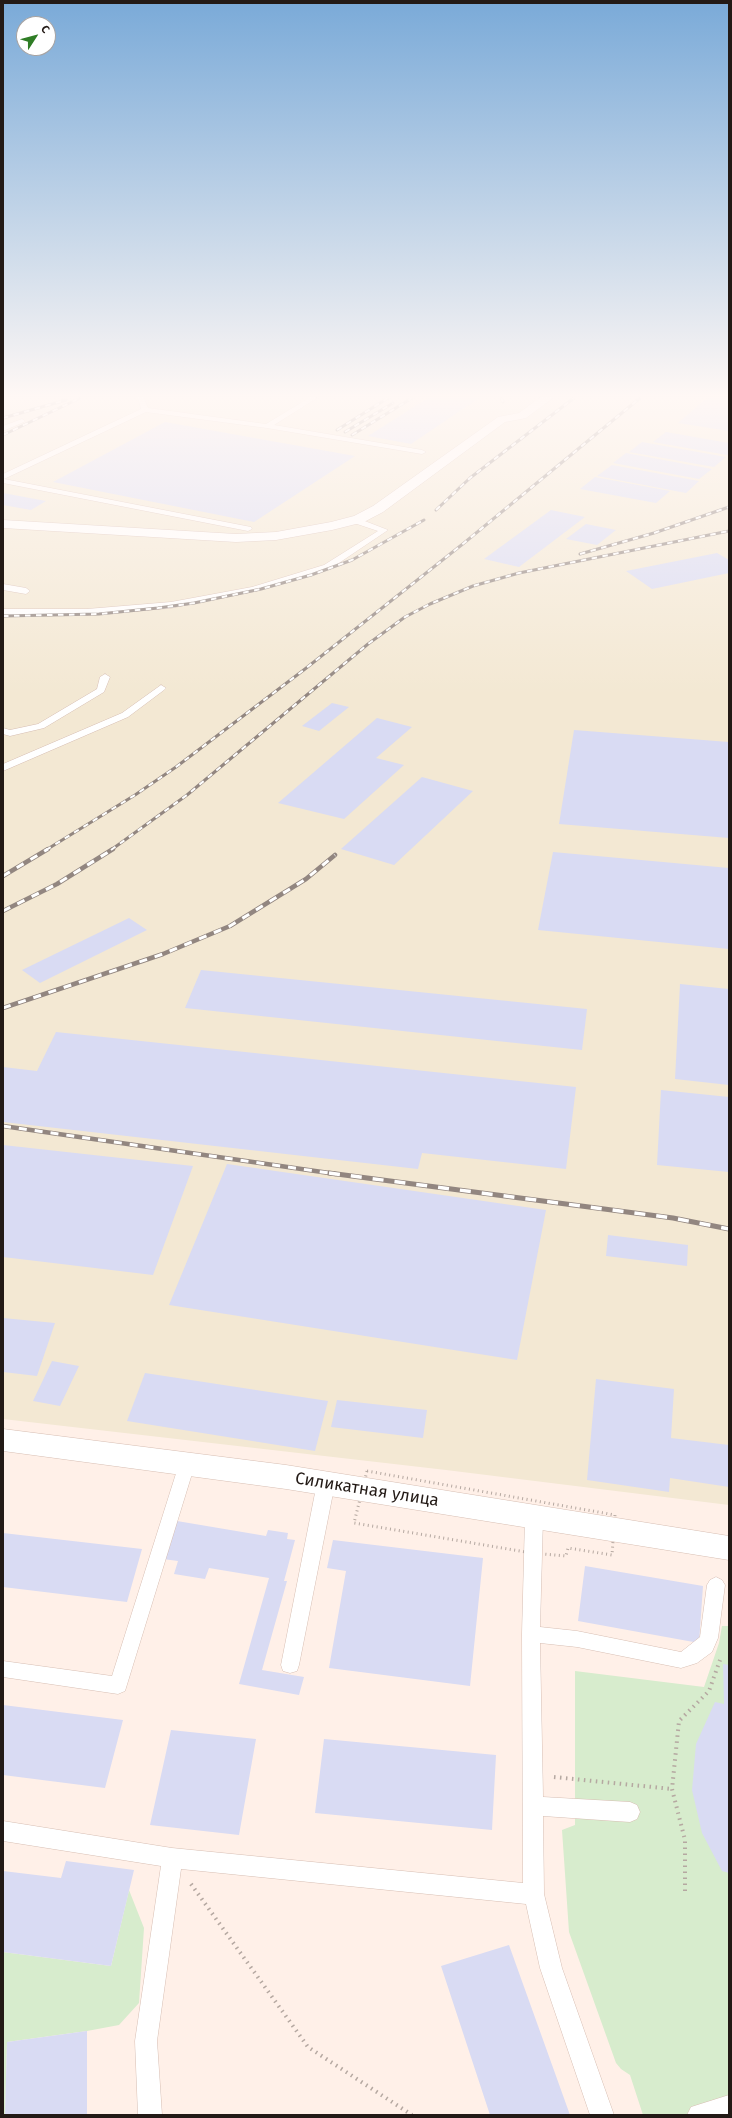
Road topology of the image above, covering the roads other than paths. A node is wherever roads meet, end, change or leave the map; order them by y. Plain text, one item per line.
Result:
1 (82, 497) edge
2 (395, 497) edge
3 (354, 520) junction
4 (3, 524) edge
5 (248, 530) dead end
6 (3, 587) edge
7 (26, 591) dead end
8 (3, 612) edge
9 (105, 677) dead end
10 (161, 688) dead end
11 (3, 731) edge
12 (3, 768) edge
13 (3, 1440) edge
14 (187, 1464) junction
15 (326, 1483) junction
16 (534, 1518) junction
17 (729, 1548) edge
18 (716, 1584) dead end
19 (531, 1634) junction
20 (290, 1665) dead end
21 (3, 1669) edge
22 (533, 1806) junction
23 (630, 1812) dead end
24 (3, 1831) edge
25 (172, 1858) junction
26 (534, 1894) junction
27 (729, 2106) edge
28 (150, 2115) edge
29 (602, 2115) edge
30 (699, 2115) edge

1 - 5 lane
2 - 3 street
3 - 4 street
3 - 8 lane
6 - 7 lane
9 - 11 lane
10 - 12 lane
13 - 14 street, Силикатная улица
14 - 15 street, Силикатная улица
14 - 21 lane
15 - 16 street, Силикатная улица
15 - 20 lane
16 - 17 street, Силикатная улица
16 - 19 lane
18 - 19 lane
19 - 22 lane
22 - 23 lane
22 - 26 lane
24 - 25 lane
25 - 26 lane
25 - 28 lane
26 - 29 lane
27 - 30 lane

